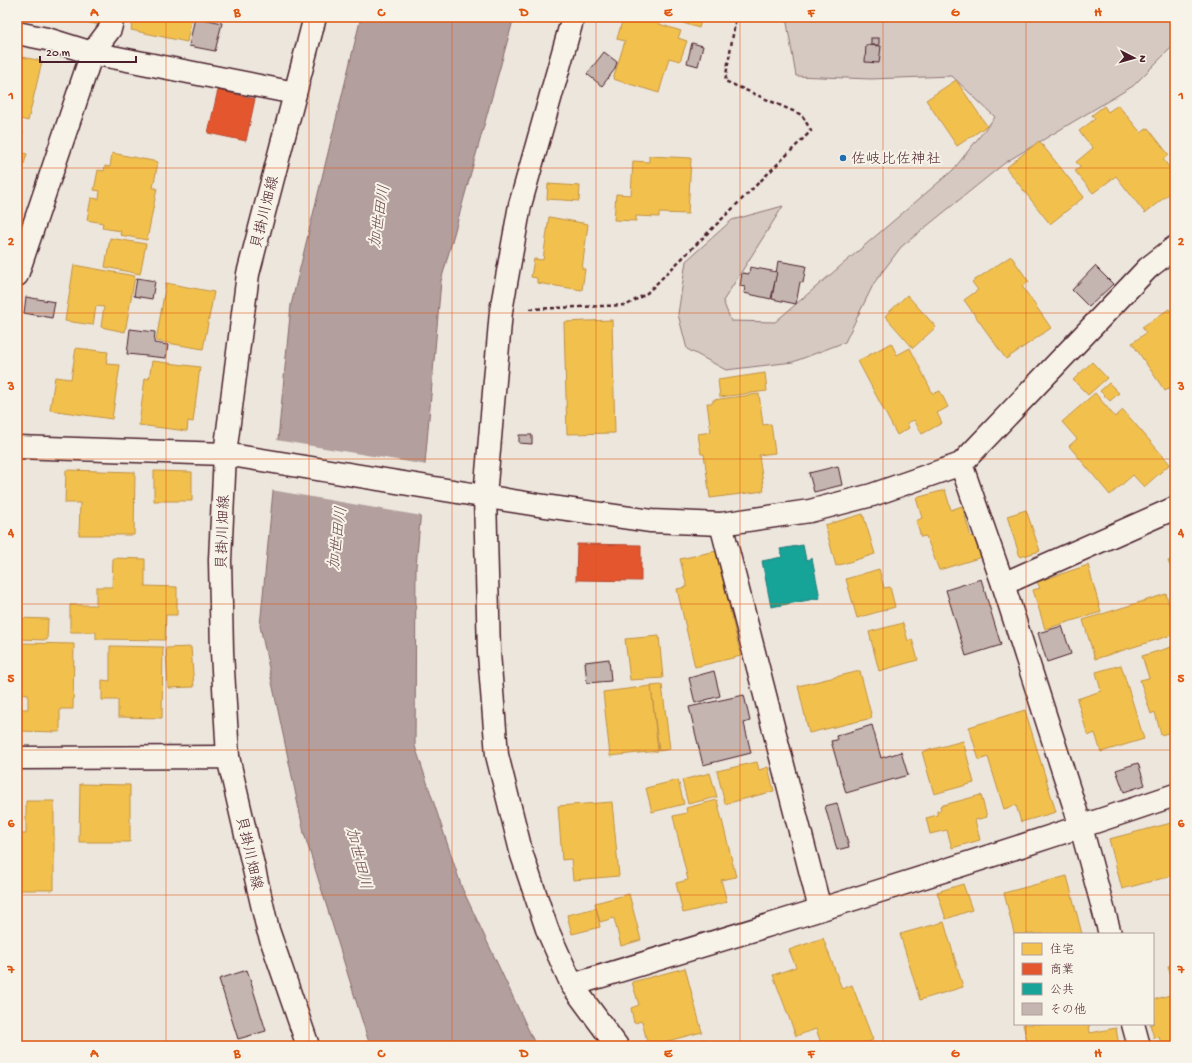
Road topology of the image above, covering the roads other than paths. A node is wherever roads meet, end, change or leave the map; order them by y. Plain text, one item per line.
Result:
1 (113, 17) edge
2 (314, 17) edge
3 (573, 17) edge
4 (17, 34) edge
5 (92, 53) junction
6 (295, 93) junction
7 (1175, 247) edge
8 (17, 275) edge
9 (17, 447) edge
10 (235, 455) junction
11 (961, 464) junction
12 (474, 494) junction
13 (1175, 508) edge
14 (721, 524) junction
15 (1003, 584) junction
16 (228, 757) junction
17 (17, 758) edge
18 (1175, 795) edge
19 (1082, 827) junction
20 (820, 910) junction
21 (1110, 933) edge
22 (572, 985) junction
23 (1133, 1025) edge
24 (308, 1046) edge
25 (617, 1046) edge
26 (1139, 1046) edge

1 - 5 street
2 - 6 street, 貝掛川畑線
3 - 12 street
4 - 5 street
5 - 6 street
5 - 8 street
6 - 10 street, 貝掛川畑線
7 - 11 street
9 - 10 street
10 - 12 street
10 - 16 street, 貝掛川畑線
11 - 14 street
11 - 15 street
12 - 14 street
12 - 22 street
13 - 15 street
14 - 20 street
15 - 19 street
16 - 17 street
16 - 24 street, 貝掛川畑線
18 - 19 street
19 - 20 street
19 - 21 street
20 - 22 street
22 - 25 street
23 - 26 street

